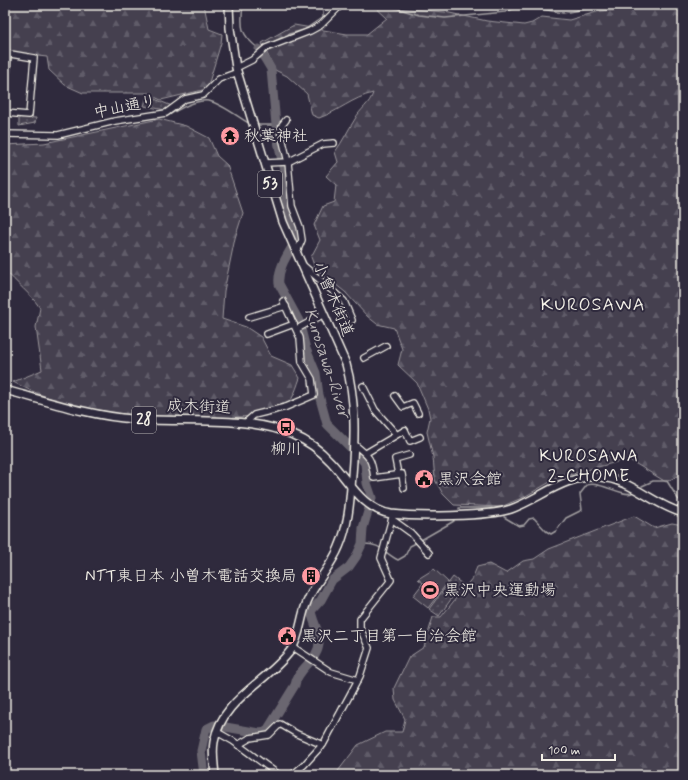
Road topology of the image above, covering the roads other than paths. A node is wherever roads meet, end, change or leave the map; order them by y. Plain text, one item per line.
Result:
1 (229, 5) edge
2 (341, 5) edge
3 (7, 54) edge
4 (237, 70) junction
5 (5, 113) edge
6 (286, 120) dead end
7 (5, 134) edge
8 (334, 143) dead end
9 (288, 162) junction
10 (265, 163) junction
11 (296, 250) junction
12 (303, 265) junction
13 (324, 314) junction
14 (249, 317) dead end
15 (352, 320) dead end
16 (296, 327) junction
17 (267, 334) dead end
18 (386, 346) dead end
19 (364, 358) dead end
20 (364, 386) dead end
21 (5, 390) edge
22 (396, 396) dead end
23 (418, 413) dead end
24 (245, 423) junction
25 (396, 434) junction
26 (420, 437) dead end
27 (354, 446) junction
28 (366, 453) junction
29 (409, 455) dead end
30 (353, 466) junction
31 (338, 470) junction
32 (398, 474) junction
33 (404, 488) dead end
34 (352, 490) junction
35 (683, 513) edge
36 (393, 517) junction
37 (429, 553) dead end
38 (293, 647) junction
39 (358, 680) junction
40 (217, 732) junction
41 (238, 745) junction
42 (323, 745) junction
43 (215, 775) edge
44 (278, 775) edge
45 (292, 775) edge

1 - 4 main road, 小曾木街道 / 53
2 - 4 street, 中山通り
3 - 5 street
3 - 5 street
4 - 7 street, 中山通り
4 - 10 main road, 小曾木街道 / 53
6 - 9 street
8 - 9 street
9 - 10 street
9 - 11 street
10 - 11 main road, 小曾木街道 / 53
11 - 12 main road, 小曾木街道 / 53
12 - 13 main road, 小曾木街道 / 53
12 - 15 street
13 - 16 street
13 - 27 main road, 小曾木街道 / 53
14 - 16 street
16 - 17 street
16 - 24 street
18 - 19 street
20 - 25 street
21 - 24 main road, 成木街道 / 28
22 - 23 street
24 - 31 main road, 成木街道 / 28
25 - 26 street
25 - 28 street
27 - 28 street
27 - 30 main road, 小曾木街道 / 53
28 - 32 street
29 - 32 street
30 - 31 main road
30 - 34 main road, 小曾木街道 / 53
31 - 34 main road, 成木街道 / 28
32 - 33 street
34 - 36 main road, 成木街道
34 - 38 main road, 小曾木街道
35 - 36 main road
36 - 37 street
36 - 39 street
38 - 39 street
38 - 40 main road
39 - 42 street
40 - 41 street
40 - 43 main road
41 - 42 street
41 - 44 street
42 - 45 street

